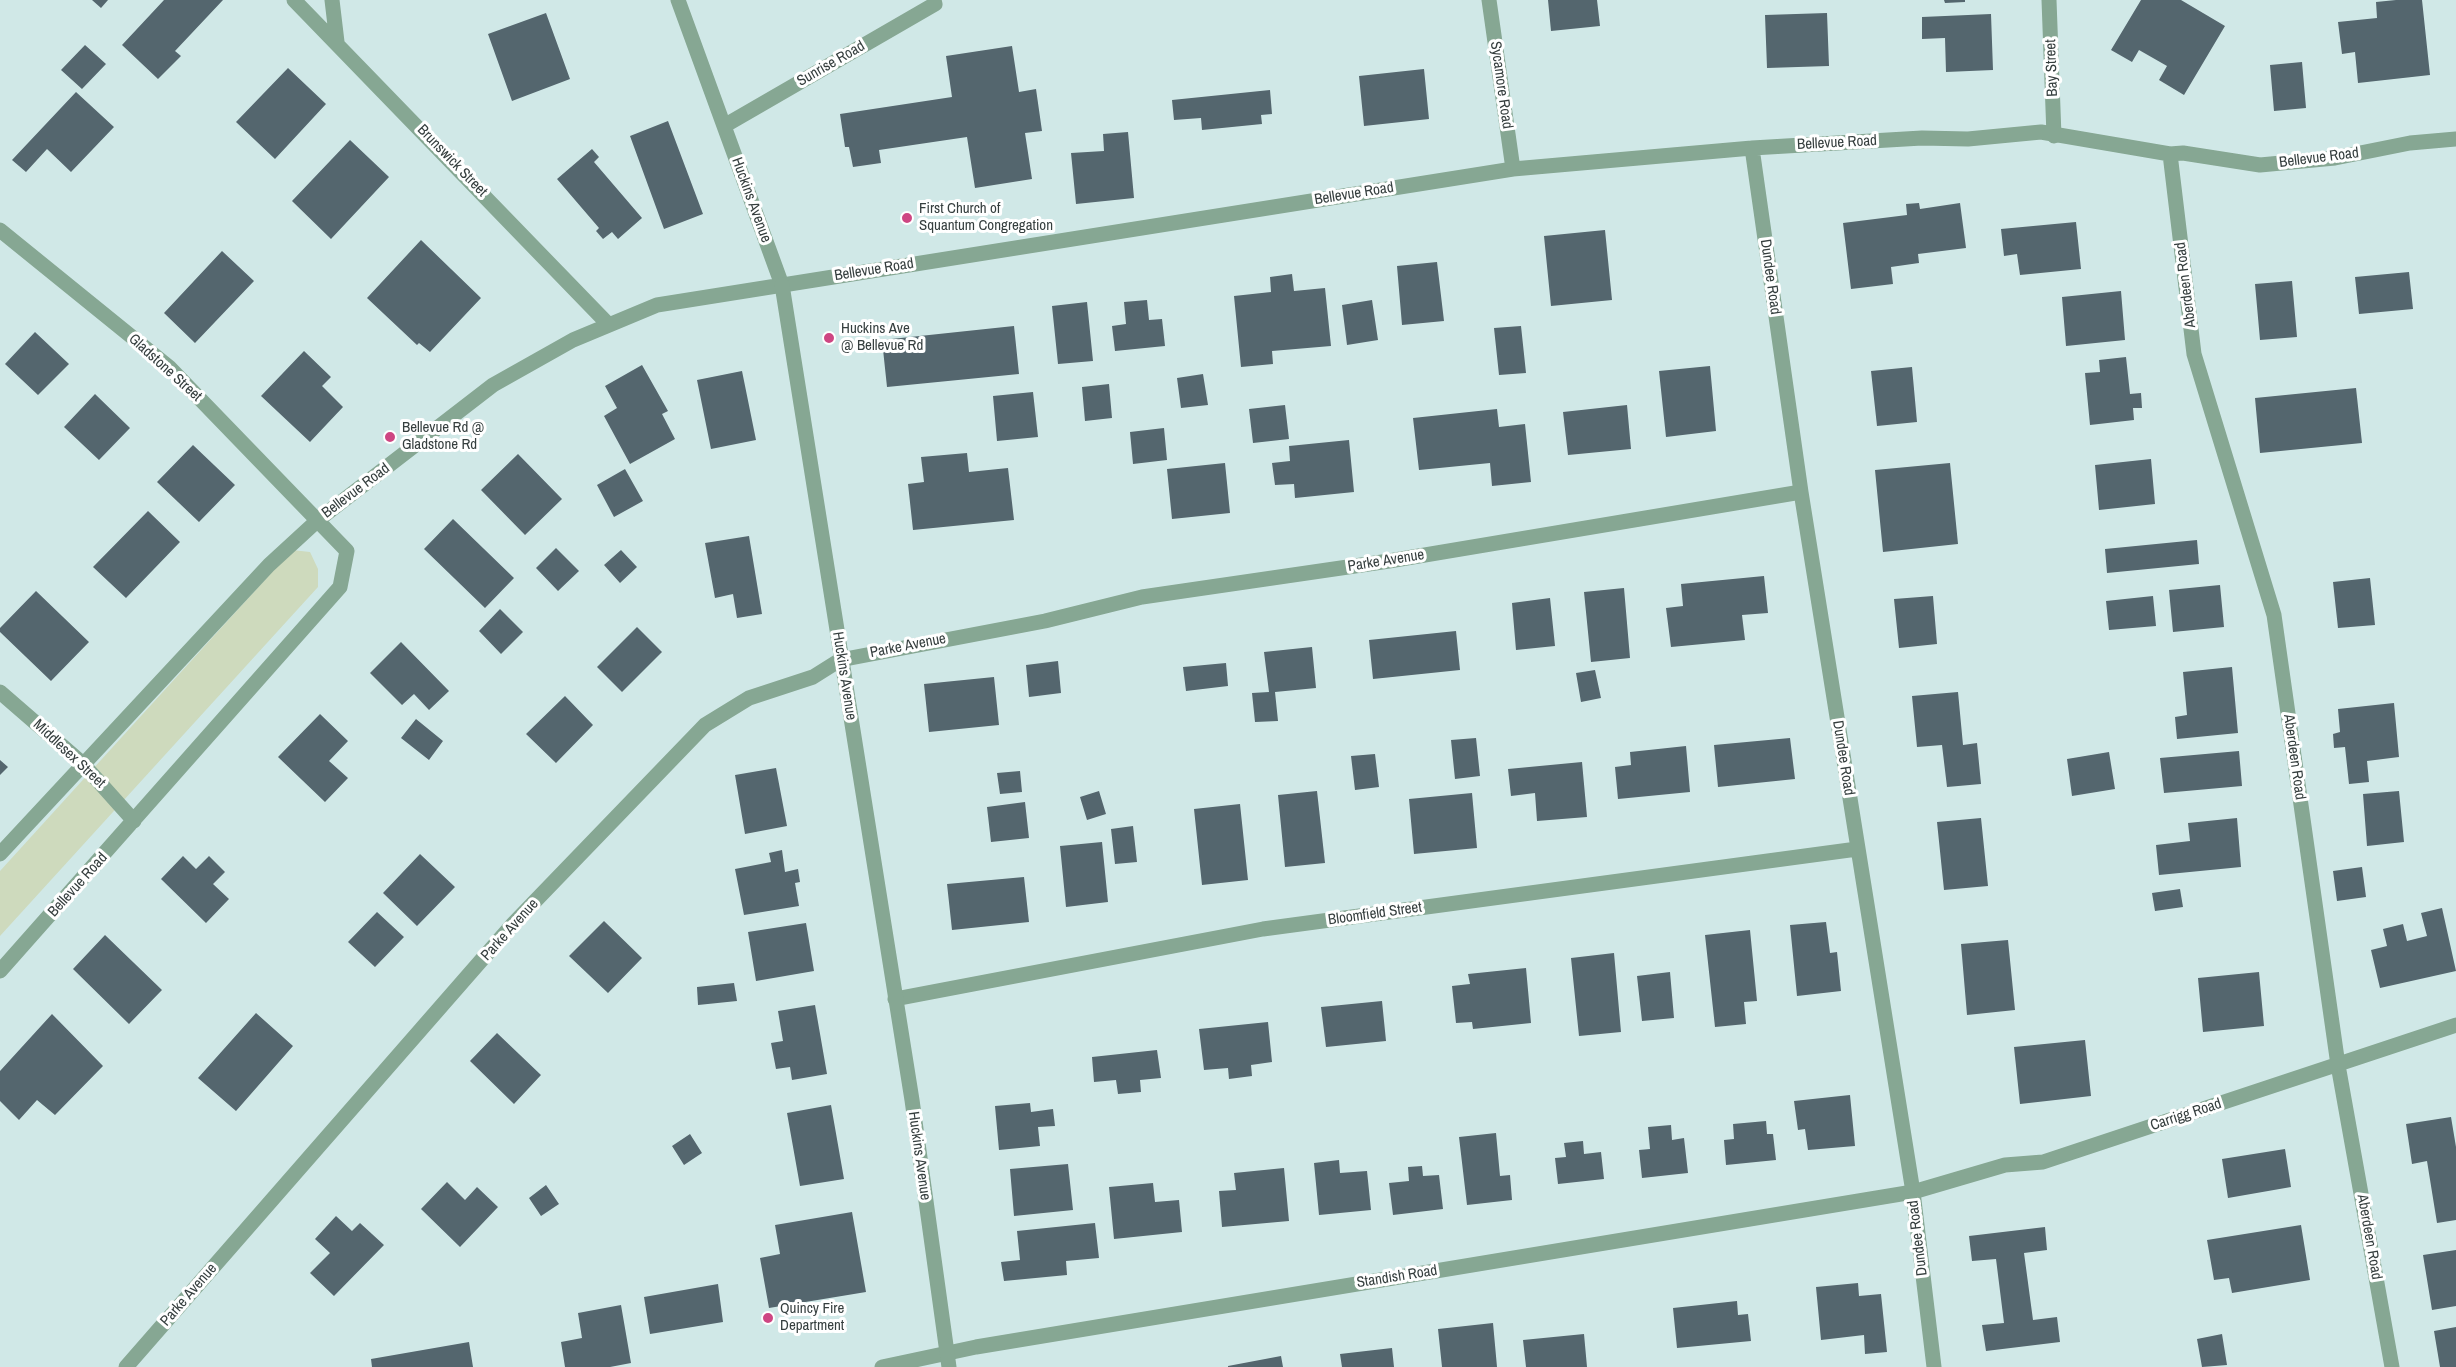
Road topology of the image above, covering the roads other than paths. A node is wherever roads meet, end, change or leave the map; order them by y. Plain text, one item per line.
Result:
1 (294, 0) edge
2 (332, 0) edge
3 (678, 0) edge
4 (934, 0) edge
5 (1489, 0) edge
6 (2049, 0) edge
7 (337, 42) junction
8 (724, 126) junction
9 (2054, 136) junction
10 (2456, 139) edge
11 (1752, 148) junction
12 (2170, 154) junction
13 (1513, 169) junction
14 (0, 230) edge
15 (782, 285) junction
16 (608, 324) junction
17 (1801, 492) junction
18 (318, 520) junction
19 (840, 660) junction
20 (0, 692) edge
21 (83, 764) junction
22 (135, 820) junction
23 (1857, 849) junction
24 (0, 854) edge
25 (0, 971) edge
26 (895, 999) junction
27 (2456, 1025) edge
28 (2338, 1065) junction
29 (1912, 1192) junction
30 (948, 1360) edge
31 (126, 1367) edge
32 (882, 1367) edge
33 (1934, 1367) edge
34 (2391, 1367) edge

1 - 7 street, Brunswick Street
2 - 7 street
3 - 8 street, Huckins Avenue
4 - 8 street, Sunrise Road
5 - 13 street, Sycamore Road
6 - 9 street, Bay Street
7 - 16 street, Brunswick Street
8 - 15 street, Huckins Avenue
9 - 11 street, Bellevue Road
9 - 12 street, Bellevue Road
10 - 12 street, Bellevue Road
11 - 13 street, Bellevue Road
11 - 17 street, Dundee Road
12 - 28 street, Aberdeen Road
13 - 15 street, Bellevue Road
14 - 18 street, Gladstone Street
15 - 16 street, Bellevue Road
15 - 19 street, Huckins Avenue
16 - 18 street, Bellevue Road
17 - 19 street, Parke Avenue
17 - 23 street, Dundee Road
18 - 21 street, Bellevue Road
18 - 22 street, Bellevue Road
19 - 26 street, Huckins Avenue
19 - 31 street, Parke Avenue
20 - 21 street, Middlesex Street
21 - 22 street, Middlesex Street
21 - 24 street, Bellevue Road
22 - 25 street, Bellevue Road
23 - 26 street, Bloomfield Street
23 - 29 street, Dundee Road
26 - 30 street, Huckins Avenue
27 - 28 street, Carrigg Road
28 - 29 street, Carrigg Road
28 - 34 street, Aberdeen Road
29 - 30 street, Standish Road
29 - 33 street, Dundee Road
30 - 32 street, Standish Road

